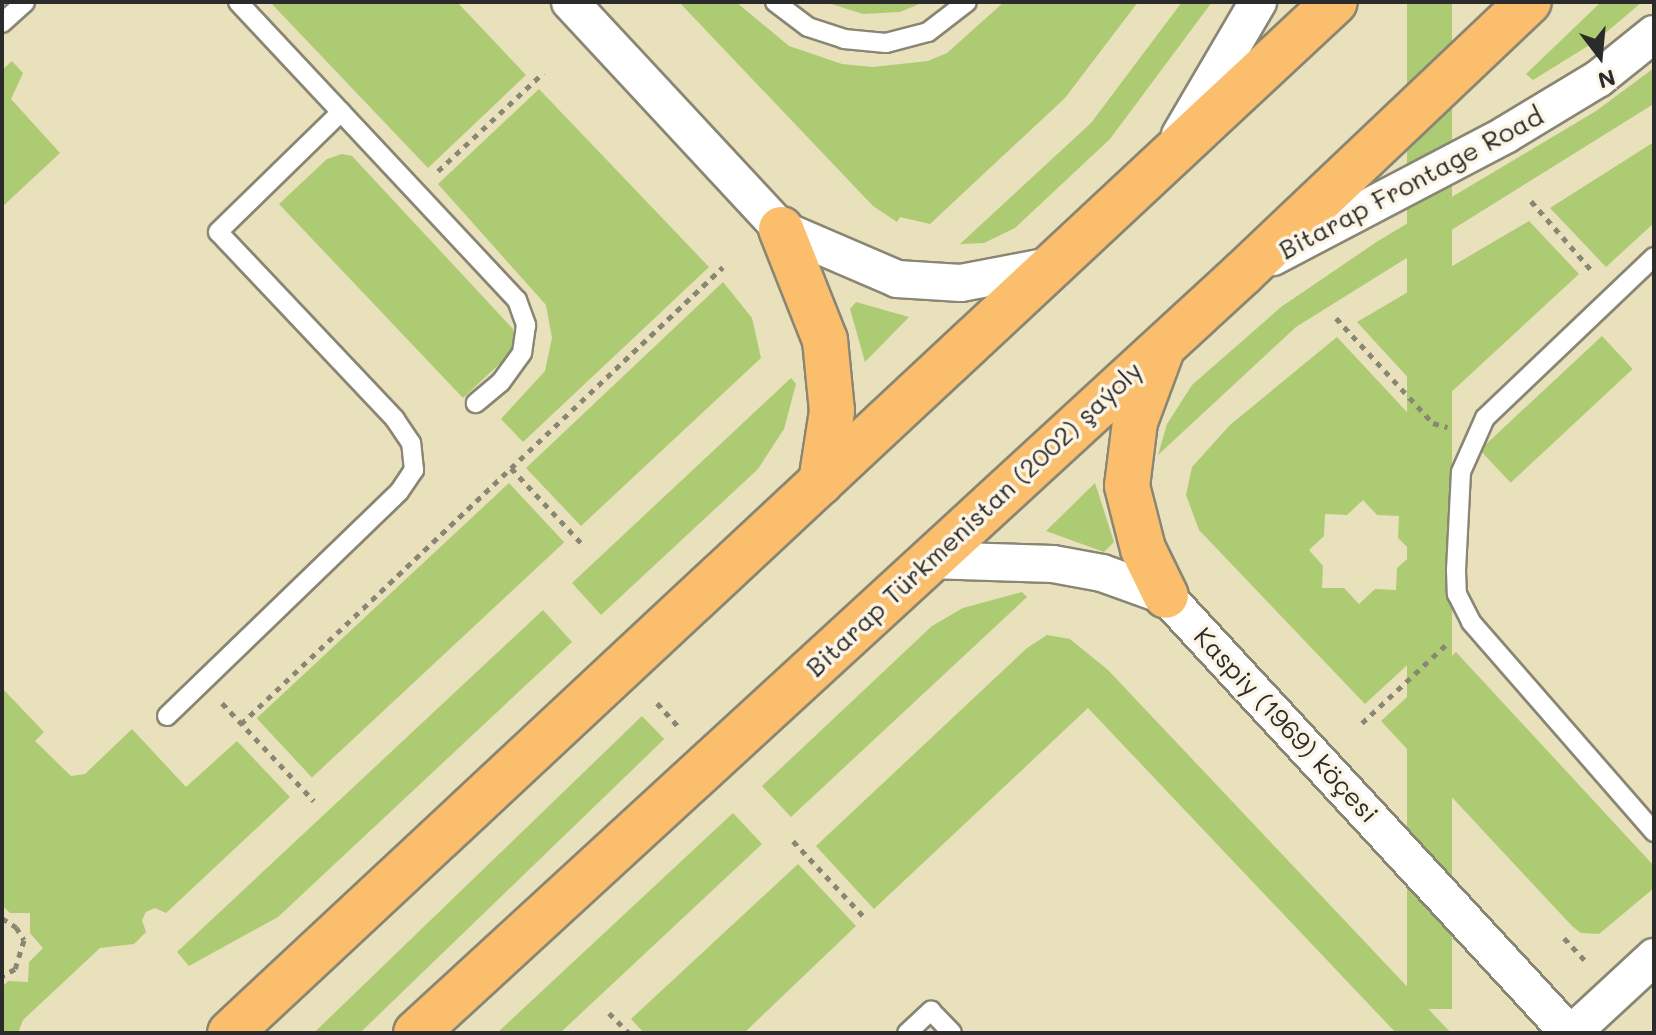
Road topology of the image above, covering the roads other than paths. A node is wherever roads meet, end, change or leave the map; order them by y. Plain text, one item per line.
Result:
1 (25, 2) edge
2 (238, 2) edge
3 (570, 2) edge
4 (775, 2) edge
5 (967, 2) edge
6 (1258, 2) edge
7 (1335, 2) edge
8 (1529, 2) edge
9 (2, 23) edge
10 (1654, 34) edge
11 (341, 112) junction
12 (1162, 166) junction
13 (781, 229) junction
14 (1654, 257) edge
15 (1055, 265) junction
16 (1243, 273) junction
17 (1163, 345) junction
18 (476, 403) dead end
19 (821, 482) junction
20 (929, 560) junction
21 (1166, 596) junction
22 (167, 716) dead end
23 (1654, 832) edge
24 (1654, 957) edge
25 (230, 1033) edge
26 (416, 1033) edge
27 (907, 1033) edge
28 (952, 1033) edge
29 (1570, 1033) edge

1 - 9 lane
2 - 11 lane
3 - 13 street
4 - 5 lane
6 - 12 street
7 - 12 main road
8 - 16 main road, Bitarap Türkmenistan (2002) şaýoly
10 - 16 street, Bitarap Frontage Road
11 - 18 lane
11 - 22 lane
12 - 15 main road
13 - 15 street
13 - 19 main road
14 - 23 lane
15 - 19 main road
16 - 17 main road, Bitarap Türkmenistan (2002) şaýoly
17 - 20 main road, Bitarap Türkmenistan (2002) şaýoly
17 - 21 main road
19 - 25 main road
20 - 21 street, Kaspiy (1969) köçesi
20 - 26 main road, Bitarap Türkmenistan (2002) şaýoly
21 - 29 street, Kaspiy (1969) köçesi
24 - 29 street
27 - 28 lane

